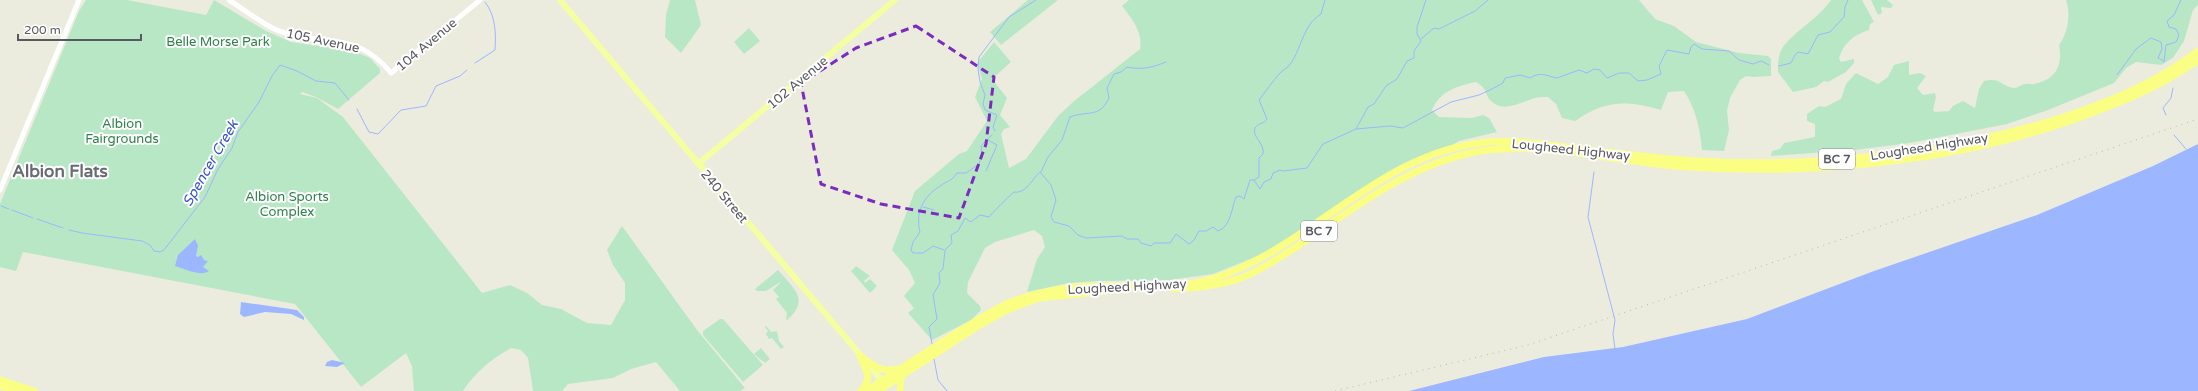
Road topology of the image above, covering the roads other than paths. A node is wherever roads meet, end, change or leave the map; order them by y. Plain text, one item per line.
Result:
1 (79, 0) edge
2 (229, 0) edge
3 (480, 0) edge
4 (560, 0) edge
5 (895, 0) edge
6 (2198, 51) edge
7 (2198, 60) edge
8 (391, 73) joint
9 (698, 164) junction
10 (0, 190) edge
11 (860, 356) junction
12 (902, 368) junction
13 (901, 376) junction
14 (0, 380) edge
15 (0, 386) edge
16 (886, 386) edge
17 (16, 391) edge
18 (34, 391) edge
19 (861, 391) edge
20 (866, 391) edge
21 (878, 391) edge
22 (900, 391) edge

1 - 10 street
2 - 8 street, 105 Avenue
3 - 8 street, 104 Avenue
4 - 9 main road, 240 Street
5 - 9 main road, 102 Avenue
6 - 12 highway, Lougheed Highway / BC 7
7 - 13 highway, Lougheed Highway / BC 7
9 - 11 main road, 240 Street
11 - 12 highway
11 - 16 main road, 240 Street
11 - 19 highway
12 - 16 highway, Lougheed Highway / BC 7
13 - 16 highway, Lougheed Highway / BC 7
13 - 22 highway
14 - 18 highway
15 - 17 highway
16 - 20 highway, Lougheed Highway / BC 7
16 - 21 highway, Lougheed Highway / BC 7

